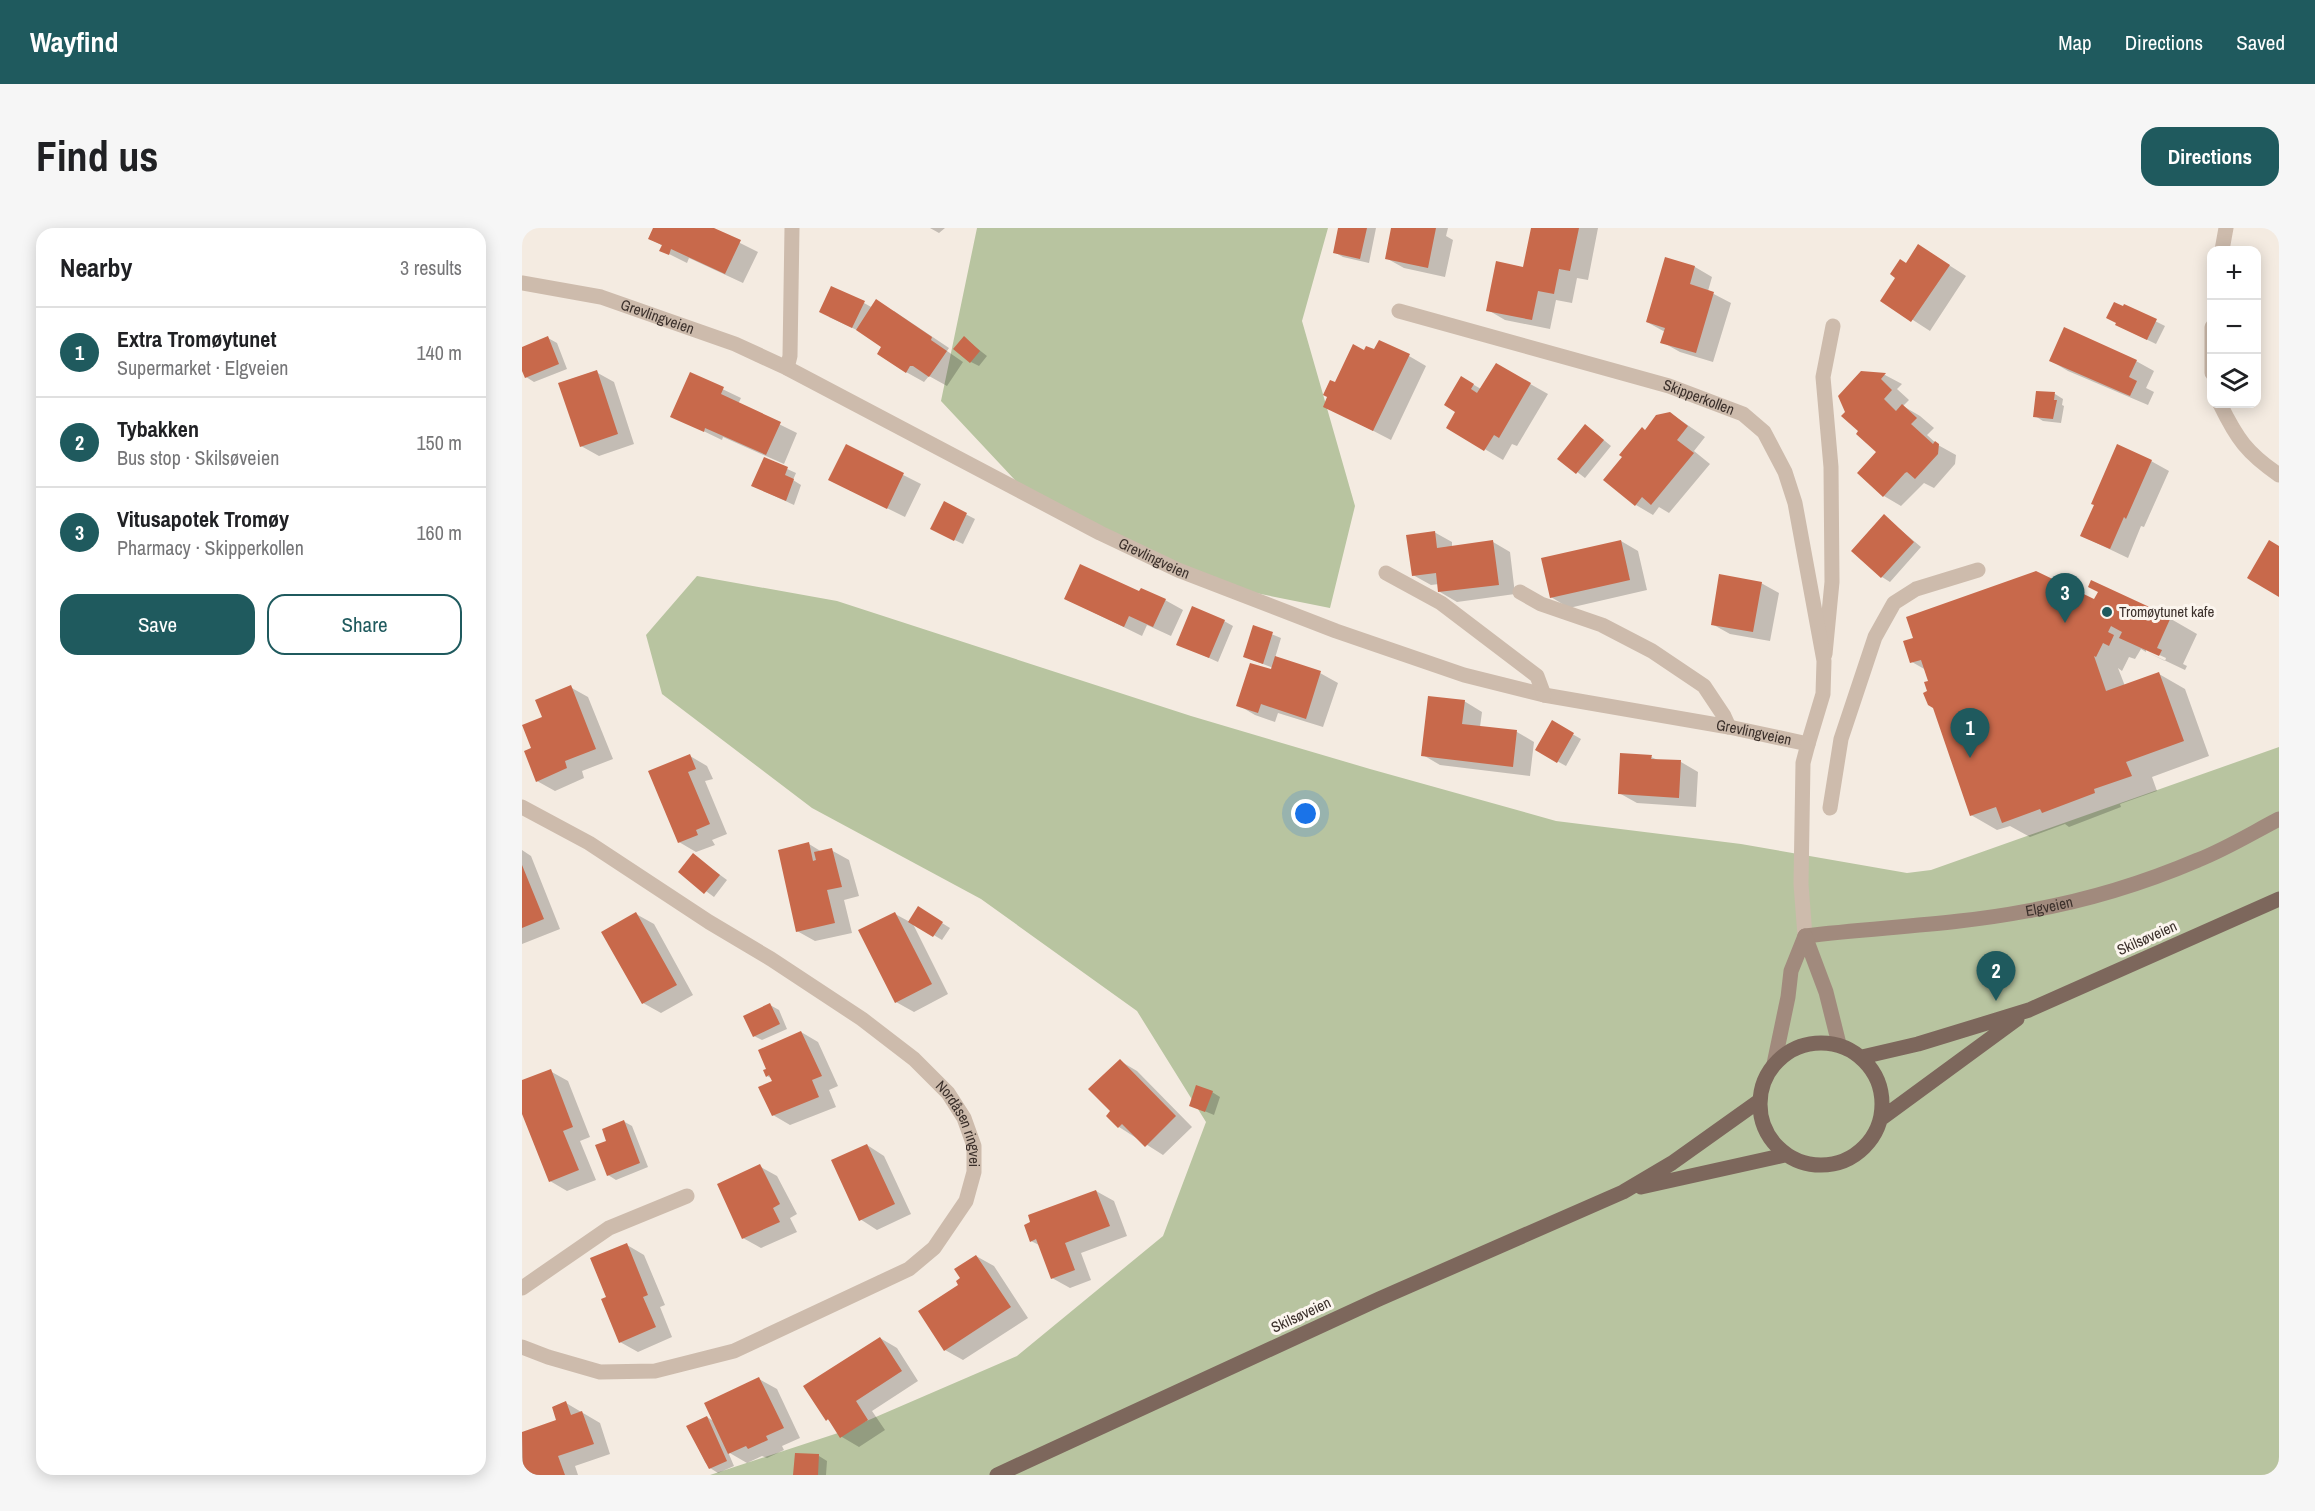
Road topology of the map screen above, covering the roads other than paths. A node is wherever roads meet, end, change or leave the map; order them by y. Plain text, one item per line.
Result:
1 (792, 228) edge
2 (2226, 228) edge
3 (2223, 246) edge
4 (522, 283) edge
5 (1399, 311) dead end
6 (1833, 326) dead end
7 (787, 368) junction
8 (2222, 408) edge
9 (2279, 475) edge
10 (1978, 570) dead end
11 (1386, 573) dead end
12 (1520, 592) dead end
13 (1824, 661) junction
14 (1544, 695) junction
15 (1729, 727) junction
16 (1808, 744) junction
17 (522, 807) edge
18 (1830, 808) dead end
19 (2279, 819) edge
20 (2279, 899) edge
21 (1805, 936) junction
22 (2029, 1010) junction
23 (1839, 1044) junction
24 (1862, 1057) junction
25 (1774, 1064) junction
26 (1759, 1101) junction
27 (1882, 1118) junction
28 (1785, 1155) junction
29 (1623, 1192) junction
30 (687, 1196) dead end
31 (522, 1288) edge
32 (522, 1347) edge
33 (997, 1475) edge

1 - 7 street
2 - 3 street
4 - 7 street, Grevlingveien
5 - 13 street, Skipperkollen
6 - 13 street, Skipperkollen
7 - 14 street, Grevlingveien
8 - 9 street
10 - 18 street
11 - 14 street
12 - 15 street
13 - 16 street, Skipperkollen
14 - 15 street, Grevlingveien
15 - 16 street, Grevlingveien
16 - 21 street, Grevlingveien
17 - 32 street, Nordåsen ringvei
19 - 21 main road, Elgveien
20 - 22 main road, Skilsøveien
21 - 23 main road
21 - 25 main road
22 - 24 main road, Skilsøveien
22 - 27 main road, Skilsøveien
23 - 24 main road
23 - 25 main road
24 - 27 main road
25 - 26 main road
26 - 28 main road
26 - 29 main road, Skilsøveien
27 - 28 main road
28 - 29 main road, Skilsøveien
29 - 33 main road, Skilsøveien
30 - 31 street

